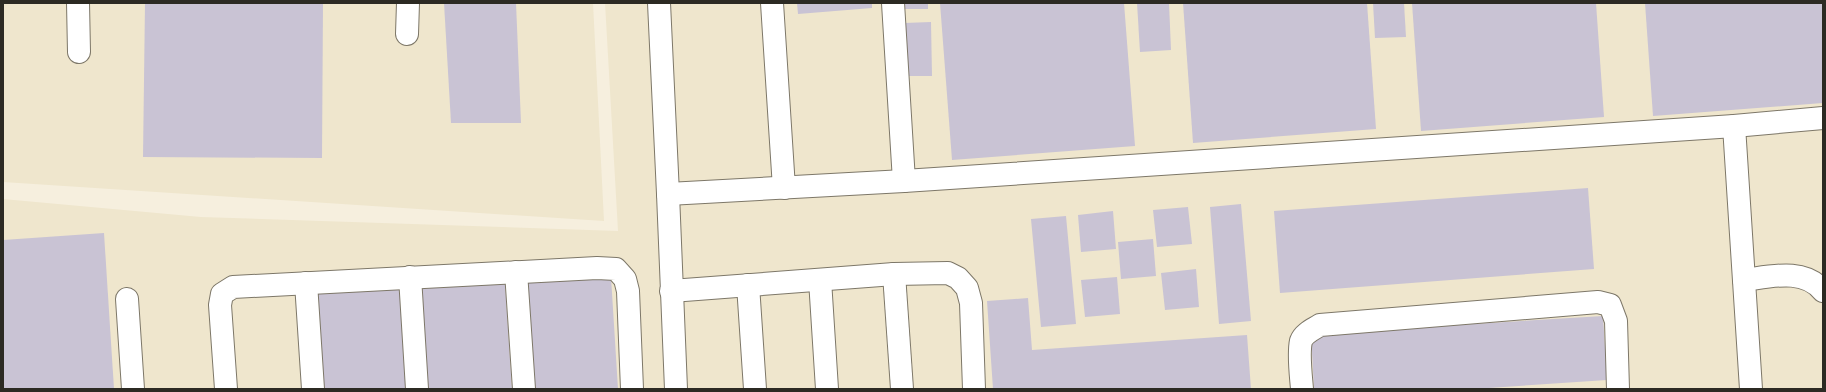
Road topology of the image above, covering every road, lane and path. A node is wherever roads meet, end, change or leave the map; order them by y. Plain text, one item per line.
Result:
1 (78, 3) edge
2 (408, 3) edge
3 (658, 3) edge
4 (772, 3) edge
5 (893, 3) edge
6 (407, 34) dead end
7 (79, 52) dead end
8 (1823, 118) edge
9 (1734, 126) junction
10 (904, 181) junction
11 (784, 188) junction
12 (668, 194) junction
13 (516, 272) junction
14 (894, 274) junction
15 (410, 278) junction
16 (820, 280) junction
17 (1744, 280) junction
18 (306, 283) junction
19 (748, 285) junction
20 (671, 291) junction
21 (1823, 291) edge
22 (127, 299) dead end
23 (132, 389) edge
24 (226, 389) edge
25 (313, 389) edge
26 (417, 389) edge
27 (524, 389) edge
28 (632, 389) edge
29 (676, 389) edge
30 (755, 389) edge
31 (827, 389) edge
32 (902, 389) edge
33 (974, 389) edge
34 (1302, 389) edge
35 (1618, 389) edge
36 (1751, 389) edge

1 - 7 lane
2 - 6 lane
3 - 12 lane
4 - 11 lane
5 - 10 lane
8 - 9 lane
9 - 10 lane
9 - 17 lane
10 - 11 lane
11 - 12 lane
12 - 20 lane
13 - 15 lane
13 - 27 lane
13 - 28 lane
14 - 16 lane
14 - 32 lane
14 - 33 lane
15 - 18 lane
15 - 26 lane
16 - 19 lane
16 - 31 lane
17 - 21 lane
17 - 36 lane
18 - 24 lane
18 - 25 lane
19 - 20 lane
19 - 30 lane
20 - 29 lane
22 - 23 lane
34 - 35 lane

